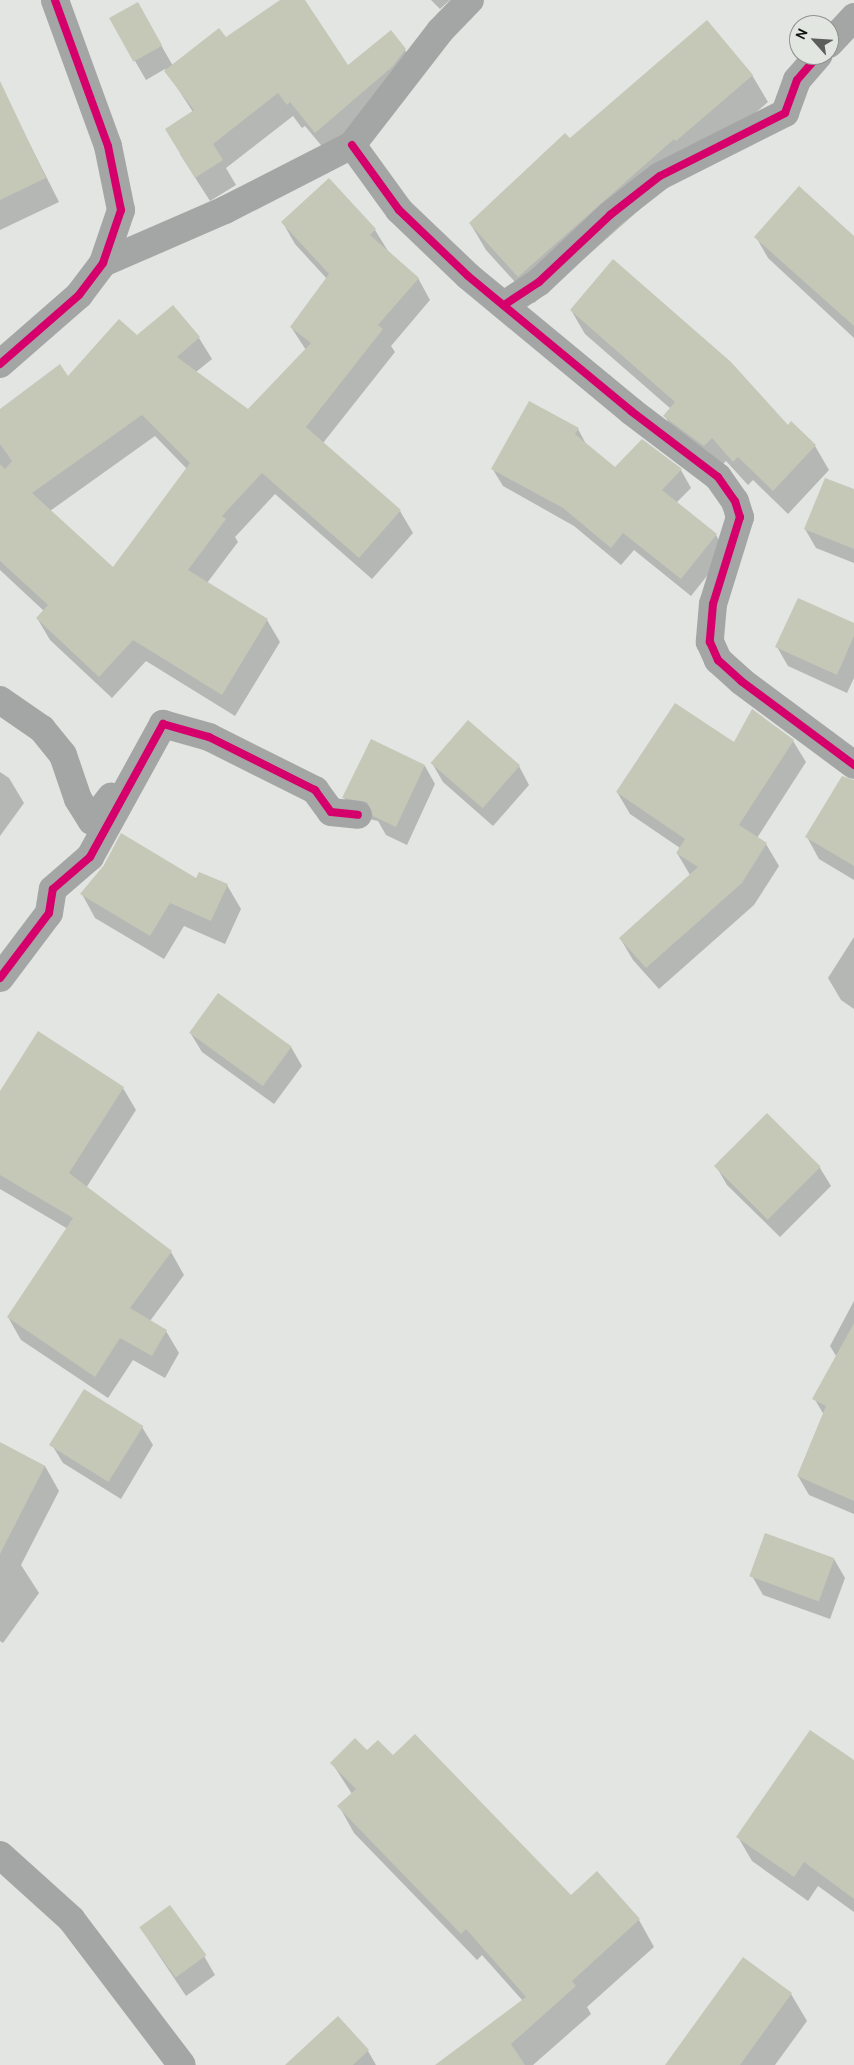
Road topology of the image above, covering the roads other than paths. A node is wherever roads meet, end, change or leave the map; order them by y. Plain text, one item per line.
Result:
1 (55, 0) edge
2 (470, 0) edge
3 (854, 17) edge
4 (839, 33) edge
5 (810, 65) edge
6 (352, 145) junction
7 (102, 263) junction
8 (504, 305) junction
9 (0, 364) edge
10 (0, 700) edge
11 (163, 724) junction
12 (854, 765) edge
13 (358, 814) dead end
14 (0, 978) edge
15 (0, 1855) edge
16 (182, 2065) edge

1 - 7 street
2 - 6 street
3 - 4 street
5 - 8 street
6 - 7 street
6 - 8 street
7 - 9 street
8 - 12 street
10 - 11 street
11 - 13 street
11 - 14 street
15 - 16 street

